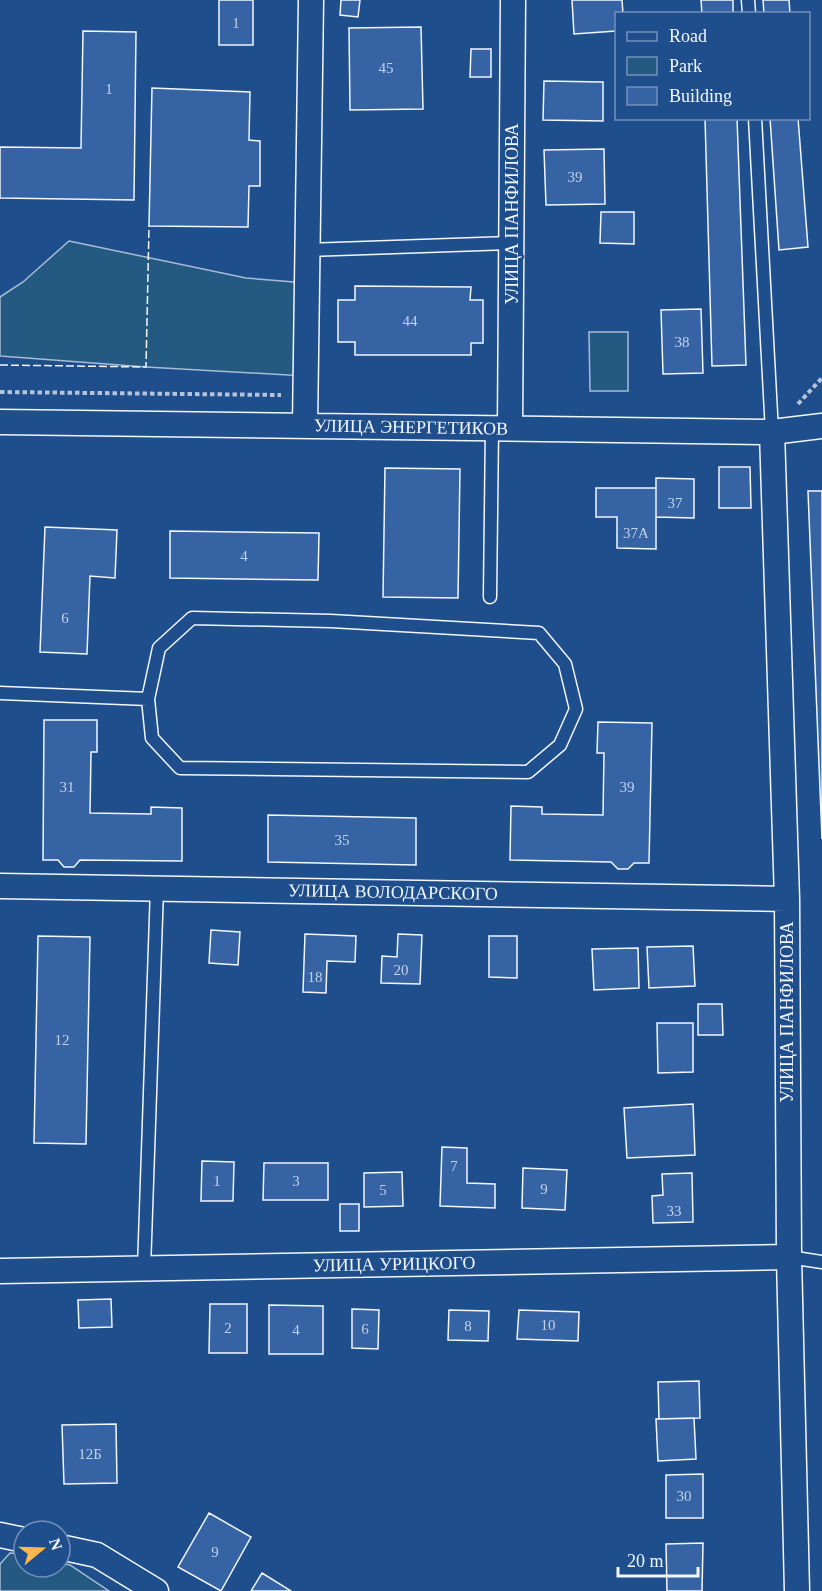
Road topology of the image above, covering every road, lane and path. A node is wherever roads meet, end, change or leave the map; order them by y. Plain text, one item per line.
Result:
1 (311, 0) edge
2 (513, 0) edge
3 (754, 120) edge
4 (512, 243) junction
5 (307, 250) junction
6 (0, 392) edge
7 (305, 395) junction
8 (0, 422) edge
9 (305, 426) junction
10 (822, 426) edge
11 (501, 428) junction
12 (772, 432) junction
13 (490, 597) dead end
14 (0, 693) edge
15 (148, 699) junction
16 (0, 886) edge
17 (157, 888) junction
18 (787, 899) junction
19 (789, 1257) junction
20 (822, 1262) edge
21 (144, 1269) junction
22 (0, 1271) edge
23 (72, 1550) edge
24 (156, 1591) edge
25 (797, 1591) edge

1 - 5 street
2 - 4 street, УЛИЦА ПАНФИЛОВА
3 - 12 lane
4 - 5 lane
4 - 11 street, УЛИЦА ПАНФИЛОВА
5 - 7 street
6 - 7 path
7 - 9 street
8 - 9 street, УЛИЦА ЭНЕРГЕТИКОВ
9 - 11 street, УЛИЦА ЭНЕРГЕТИКОВ
10 - 12 street, УЛИЦА ЭНЕРГЕТИКОВ
11 - 12 street, УЛИЦА ЭНЕРГЕТИКОВ
11 - 13 lane
12 - 18 street, УЛИЦА ПАНФИЛОВА
14 - 15 lane
15 - 15 lane
16 - 17 street, УЛИЦА ВОЛОДАРСКОГО
17 - 18 street, УЛИЦА ВОЛОДАРСКОГО
17 - 21 lane
18 - 19 street, УЛИЦА ПАНФИЛОВА
19 - 20 lane
19 - 21 street, УЛИЦА УРИЦКОГО
19 - 25 street, УЛИЦА ПАНФИЛОВА
21 - 22 street, УЛИЦА УРИЦКОГО
23 - 24 street

